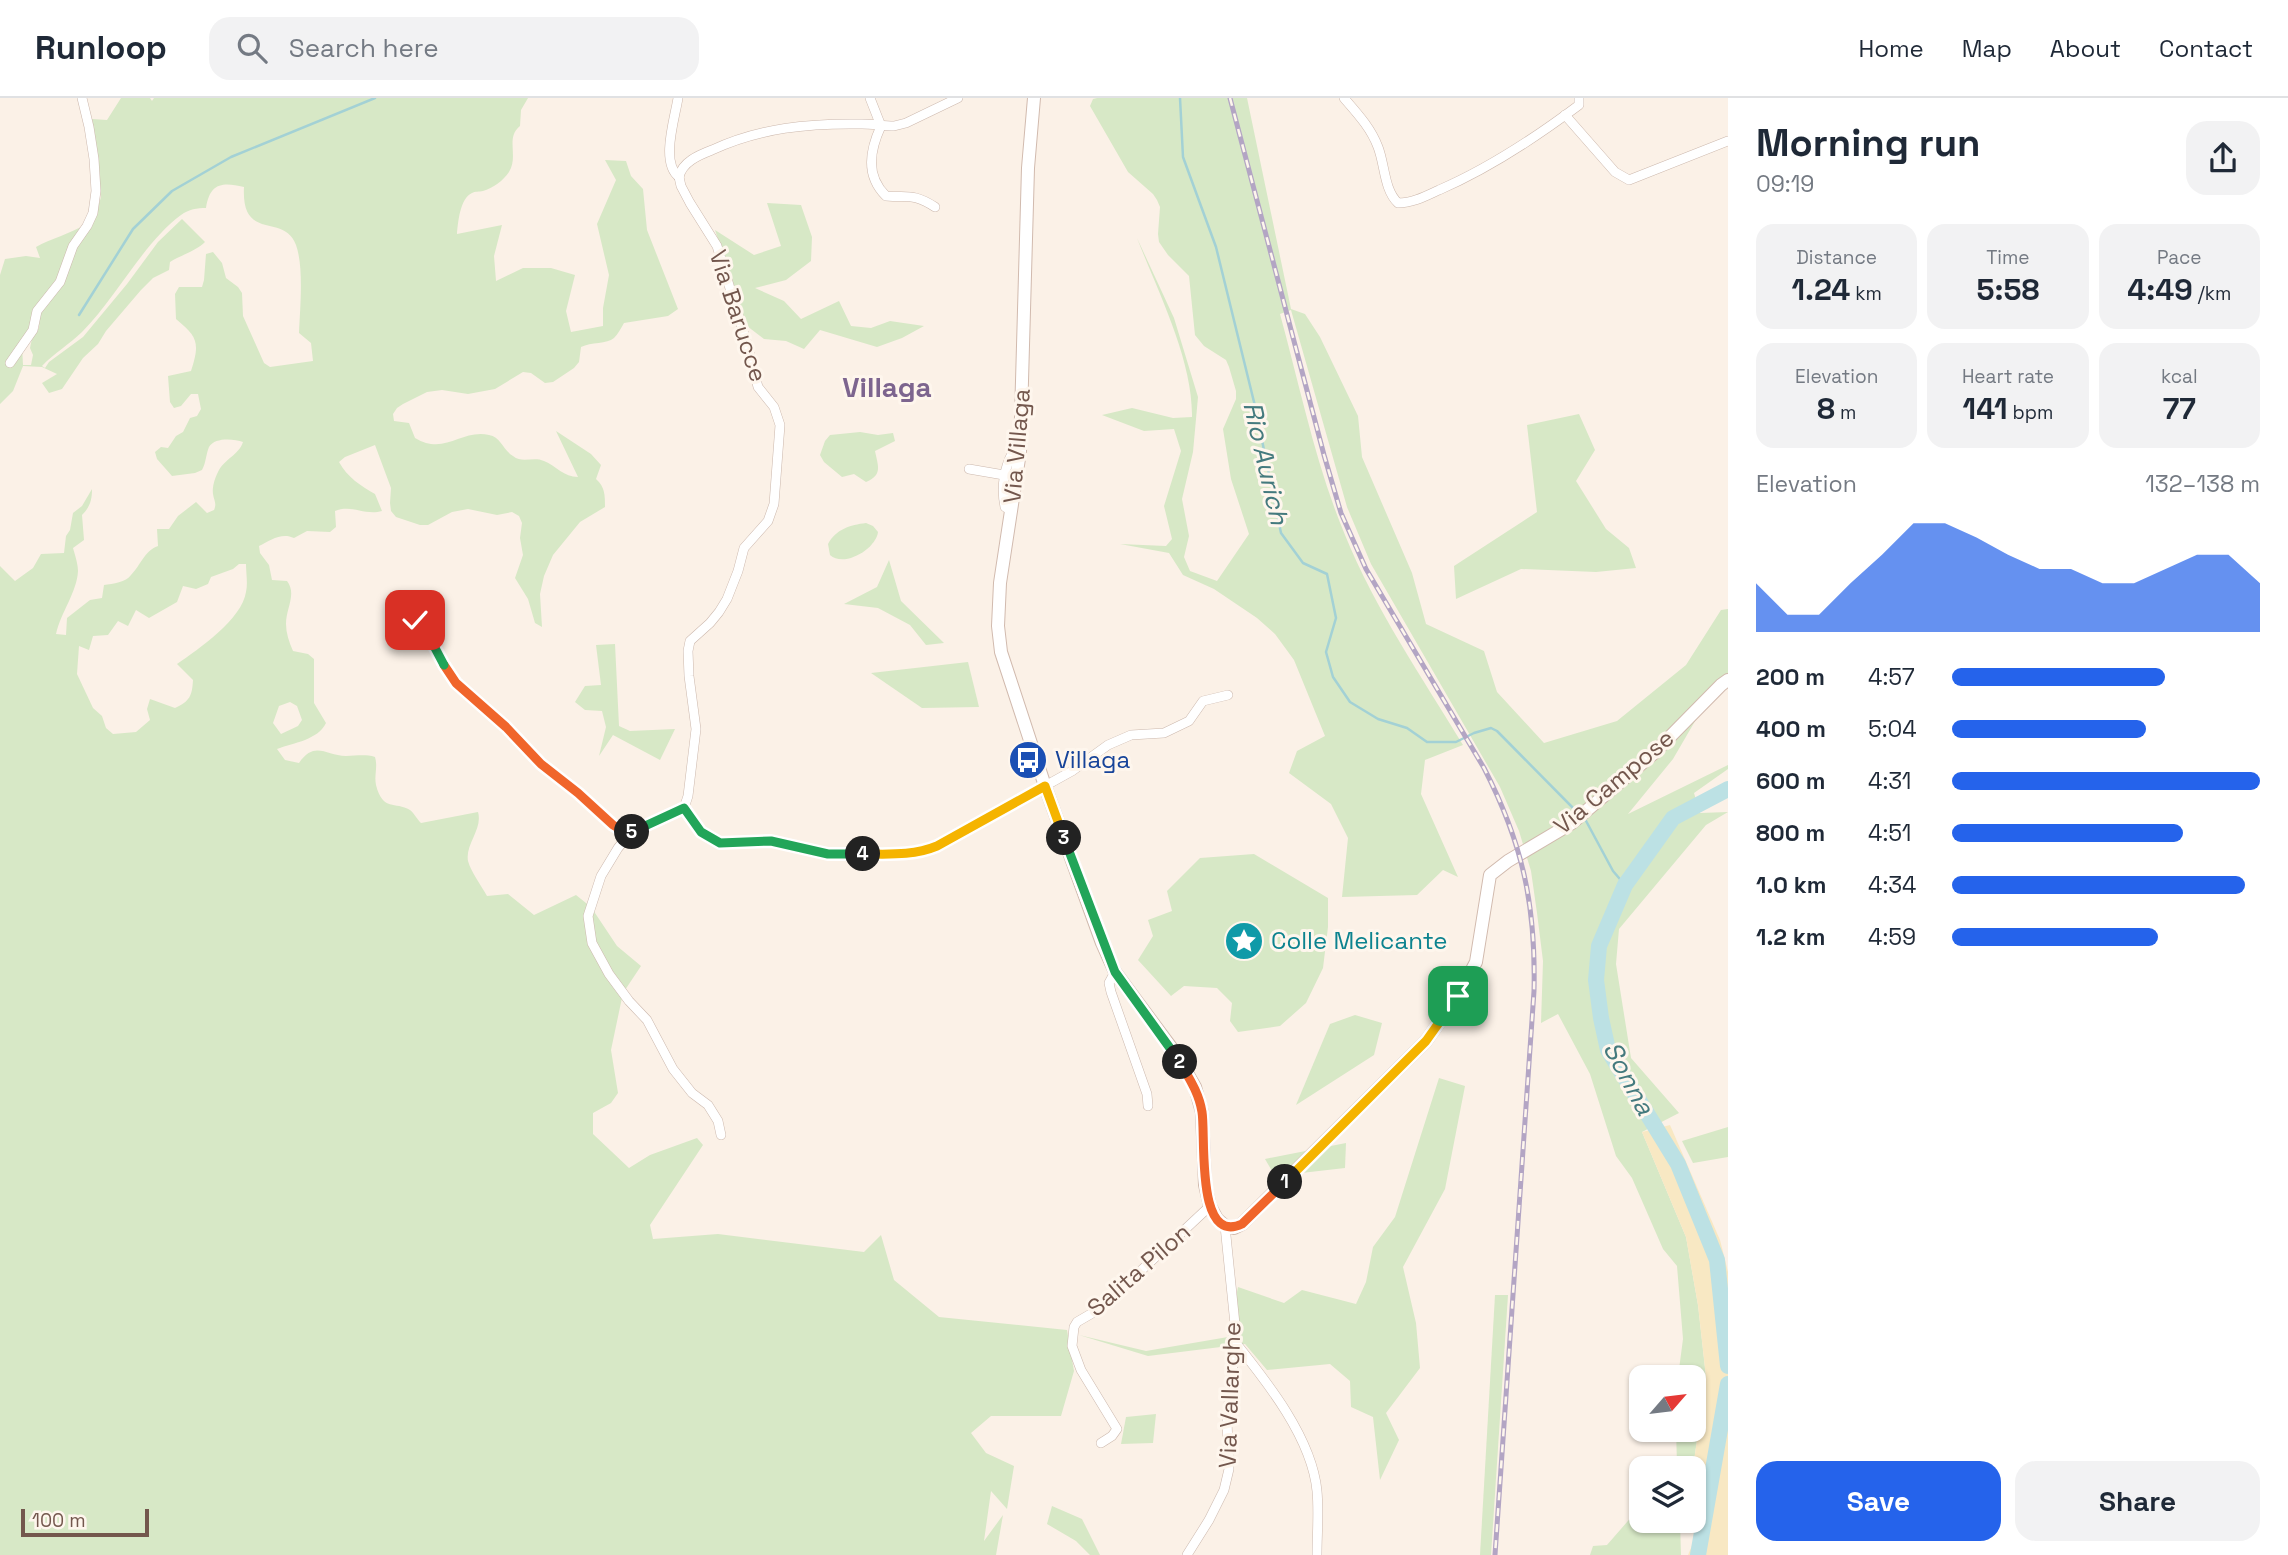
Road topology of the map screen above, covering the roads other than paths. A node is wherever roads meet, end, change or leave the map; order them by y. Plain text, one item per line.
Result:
1 (82, 98) edge
2 (678, 98) edge
3 (870, 98) edge
4 (958, 98) edge
5 (1034, 98) edge
6 (1344, 98) edge
7 (1579, 98) edge
8 (1565, 115) junction
9 (881, 126) junction
10 (1728, 141) edge
11 (679, 177) junction
12 (935, 207) dead end
13 (10, 363) dead end
14 (1021, 438) junction
15 (969, 469) dead end
16 (1004, 475) junction
17 (1012, 511) junction
18 (410, 599) dead end
19 (1728, 680) edge
20 (1227, 695) dead end
21 (1045, 786) junction
22 (684, 808) junction
23 (631, 832) junction
24 (1115, 972) junction
25 (1148, 1106) dead end
26 (721, 1135) dead end
27 (1210, 1206) junction
28 (1225, 1226) junction
29 (1235, 1342) junction
30 (1101, 1443) dead end
31 (1187, 1555) edge
32 (1317, 1555) edge

1 - 13 street
2 - 11 street, Via Barucce
3 - 9 street
4 - 9 street
5 - 14 street, Via Villaga
6 - 8 street
7 - 8 street
8 - 10 street
9 - 11 street
9 - 12 street
11 - 22 street, Via Barucce
14 - 16 street
14 - 17 street, Via Villaga
15 - 16 street
16 - 17 street
17 - 21 street, Via Villaga
18 - 23 street
19 - 28 street, Via Campose
20 - 21 street
21 - 22 street
21 - 24 street, Via Villaga
22 - 23 street
23 - 26 street
24 - 25 street
24 - 27 street, Via Villaga
27 - 28 street
27 - 30 street, Salita Pilon
28 - 29 street, Via Vallarghe
29 - 31 street, Via Vallarghe
29 - 32 street

